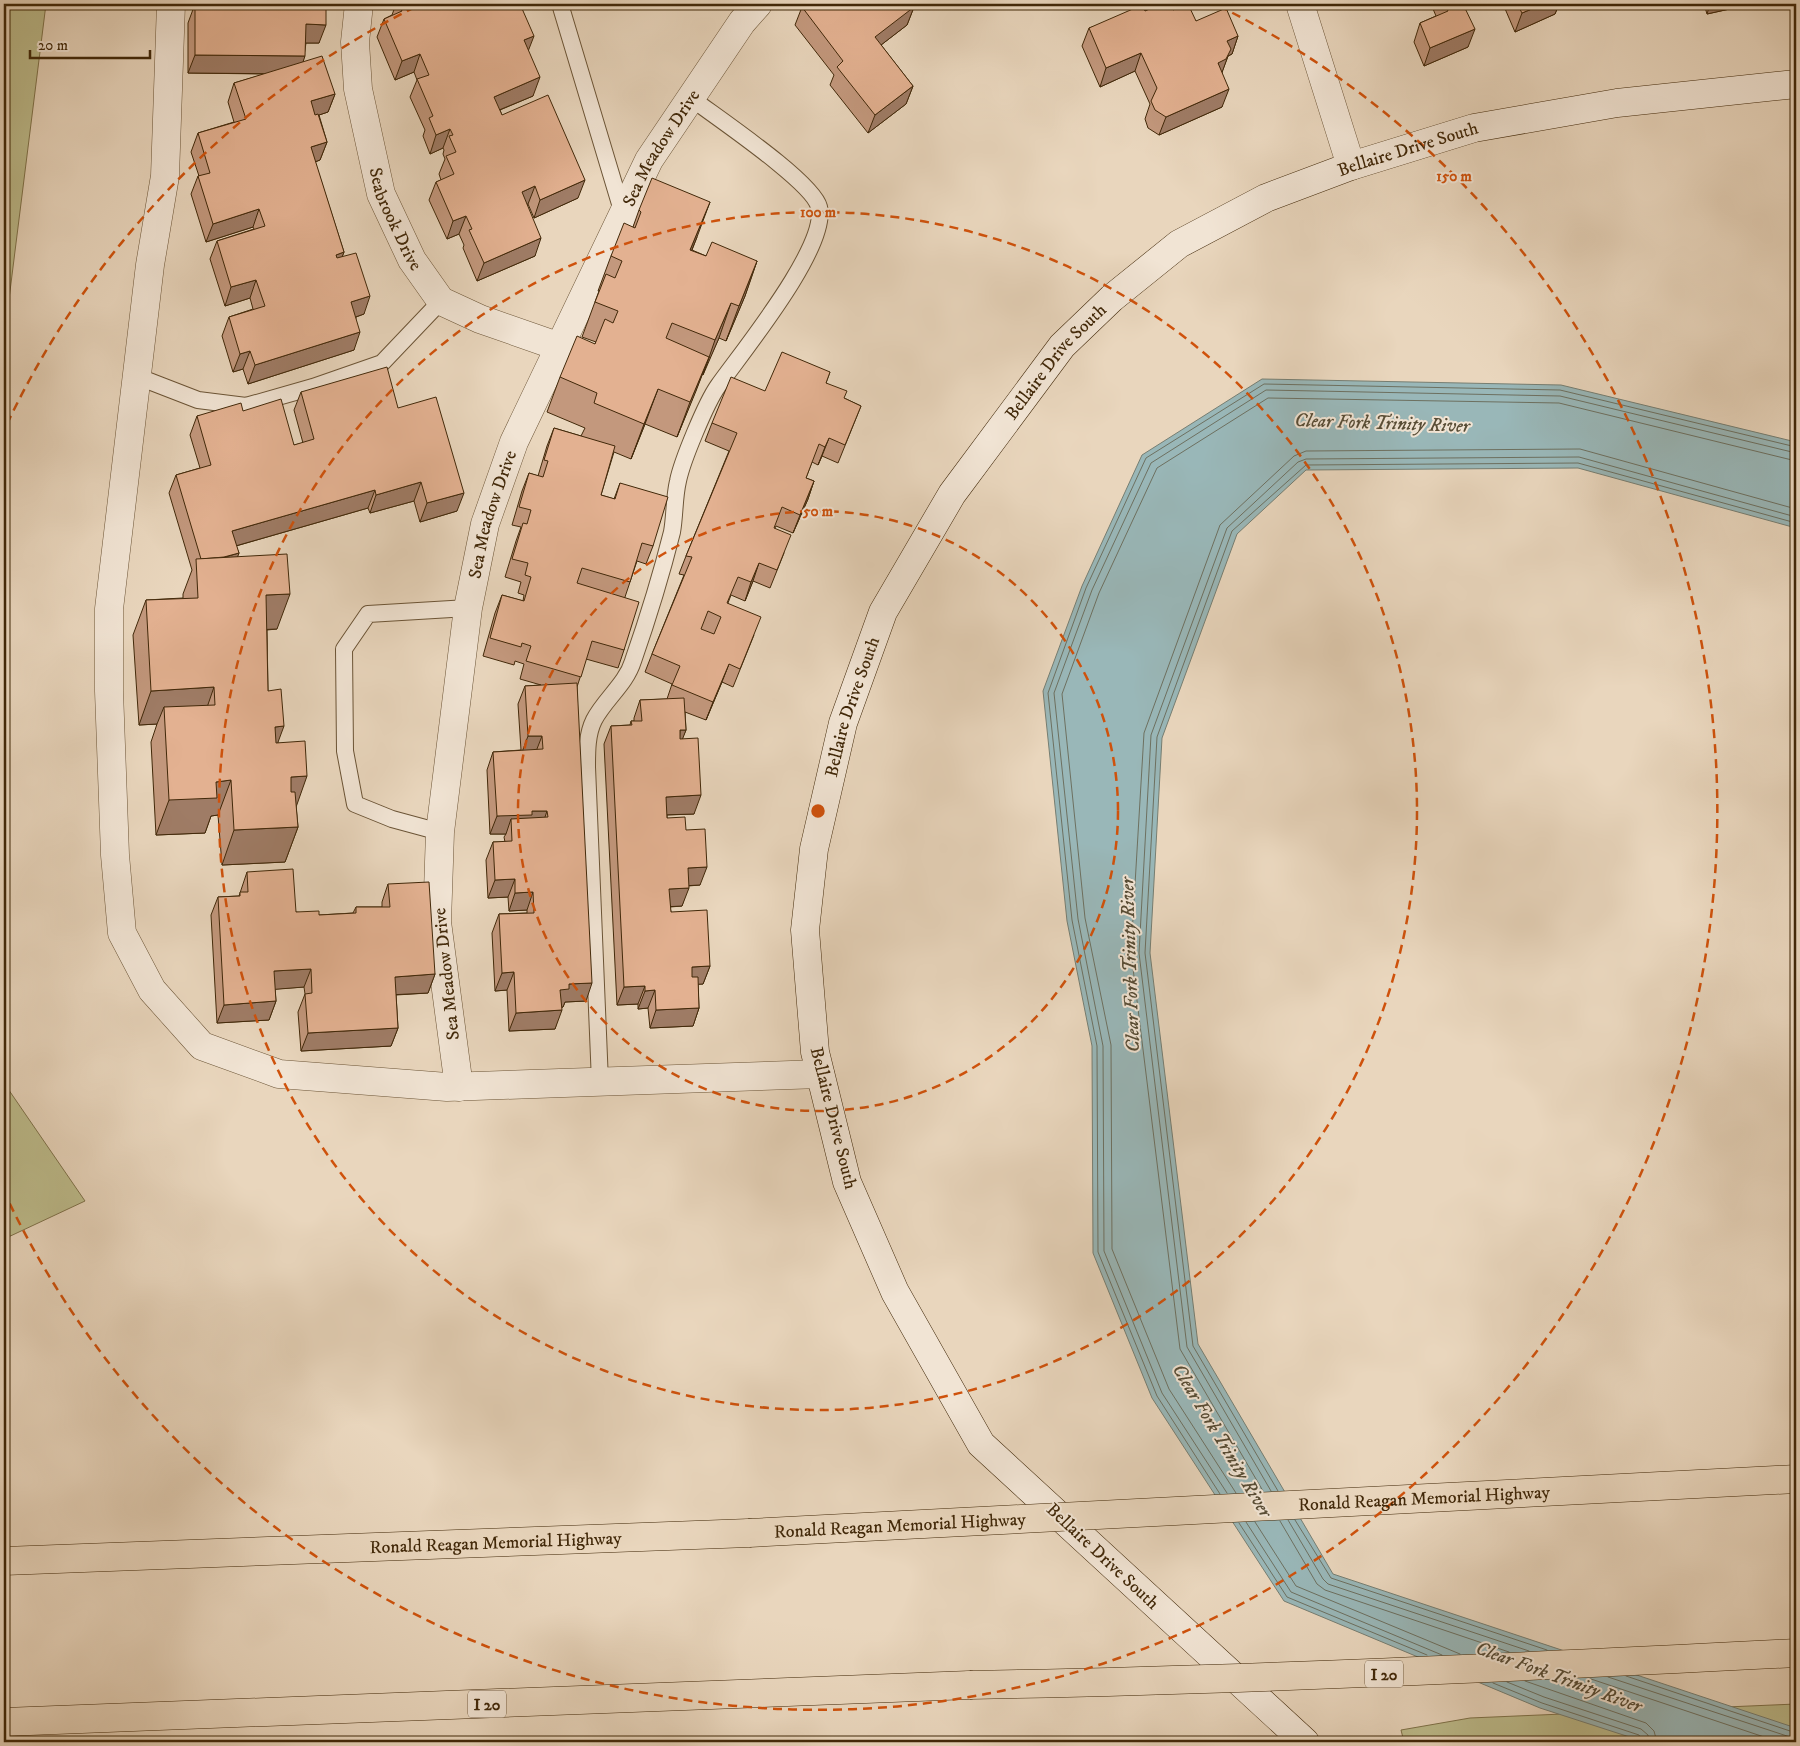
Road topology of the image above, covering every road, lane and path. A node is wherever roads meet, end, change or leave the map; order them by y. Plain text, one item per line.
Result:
1 (171, 4) edge
2 (358, 4) edge
3 (560, 4) edge
4 (758, 4) edge
5 (1300, 4) edge
6 (1796, 84) edge
7 (691, 98) junction
8 (1351, 166) junction
9 (623, 214) junction
10 (441, 301) junction
11 (560, 347) junction
12 (136, 376) junction
13 (468, 608) junction
14 (440, 832) junction
15 (820, 1074) junction
16 (600, 1082) junction
17 (459, 1087) junction
18 (1796, 1479) edge
19 (4, 1561) edge
20 (1796, 1653) edge
21 (4, 1722) edge
22 (1305, 1742) edge

1 - 12 street
2 - 10 street, Seabrook Drive
3 - 9 lane
4 - 7 street, Sea Meadow Drive
5 - 8 street
6 - 8 street, Bellaire Drive South
7 - 9 street, Sea Meadow Drive
7 - 16 lane
8 - 15 street, Bellaire Drive South
9 - 11 street, Sea Meadow Drive
10 - 11 street, Seabrook Drive
10 - 12 lane
11 - 13 street, Sea Meadow Drive
12 - 17 street
13 - 14 street, Sea Meadow Drive
13 - 14 lane
14 - 17 street, Sea Meadow Drive
15 - 16 street
15 - 22 street, Bellaire Drive South
16 - 17 street
18 - 19 highway, Ronald Reagan Memorial Highway, bridge
20 - 21 highway, I 20, bridge

